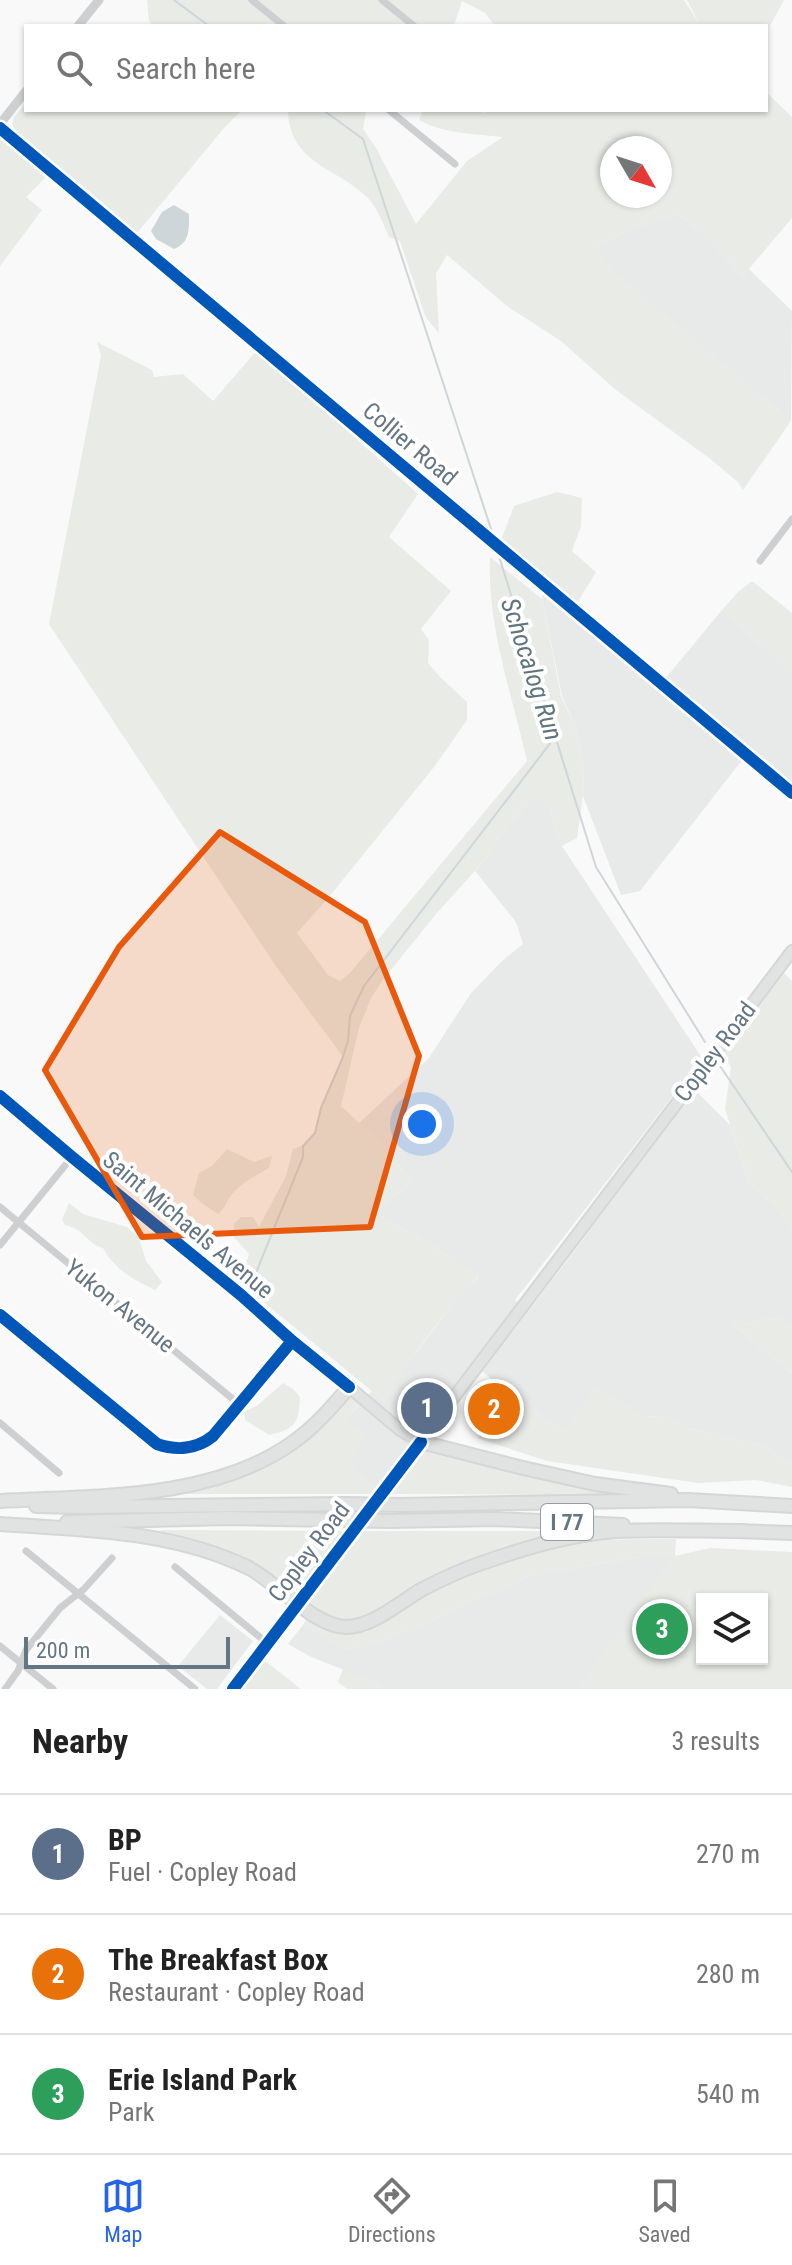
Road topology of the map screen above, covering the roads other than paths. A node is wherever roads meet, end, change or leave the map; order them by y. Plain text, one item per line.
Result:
1 (99, 0) edge
2 (252, 0) edge
3 (382, 0) edge
4 (80, 24) edge
5 (282, 24) edge
6 (412, 24) edge
7 (24, 94) edge
8 (391, 112) edge
9 (0, 126) edge
10 (455, 164) dead end
11 (792, 519) edge
12 (760, 561) dead end
13 (792, 793) edge
14 (792, 951) edge
15 (0, 1096) edge
16 (72, 1157) junction
17 (0, 1207) edge
18 (18, 1223) junction
19 (0, 1245) edge
20 (0, 1315) edge
21 (292, 1341) junction
22 (349, 1387) junction
23 (240, 1405) junction
24 (0, 1423) edge
25 (421, 1442) junction
26 (59, 1473) dead end
27 (722, 1500) junction
28 (0, 1503) edge
29 (792, 1506) edge
30 (0, 1524) edge
31 (745, 1531) junction
32 (792, 1533) edge
33 (26, 1551) dead end
34 (112, 1558) dead end
35 (175, 1567) dead end
36 (78, 1593) junction
37 (297, 1604) junction
38 (267, 1643) junction
39 (0, 1646) edge
40 (21, 1663) junction
41 (5, 1689) edge
42 (53, 1689) edge
43 (195, 1689) edge
44 (233, 1689) edge

1 - 4 street
2 - 5 street
3 - 6 street
7 - 9 street
8 - 10 street
9 - 13 street, Collier Road
11 - 12 street
14 - 25 main road, Copley Road
15 - 16 street, Saint Michaels Avenue
16 - 18 street
16 - 21 street, Saint Michaels Avenue
17 - 18 street, Yukon Avenue
18 - 19 street
18 - 23 street, Yukon Avenue
20 - 23 street
21 - 22 street, Saint Michaels Avenue
21 - 23 street
22 - 25 main road
22 - 28 highway
24 - 26 street
25 - 27 highway
25 - 37 main road, Copley Road
27 - 28 highway, I 77, bridge
27 - 29 highway, I 77
30 - 31 highway, I 77, bridge
30 - 37 highway
31 - 32 highway, I 77
31 - 37 highway
33 - 36 street
34 - 36 street
35 - 38 street
36 - 40 street
36 - 43 street
37 - 38 main road, Copley Road
38 - 44 main road, Copley Road
39 - 40 street
40 - 41 street
40 - 42 street

